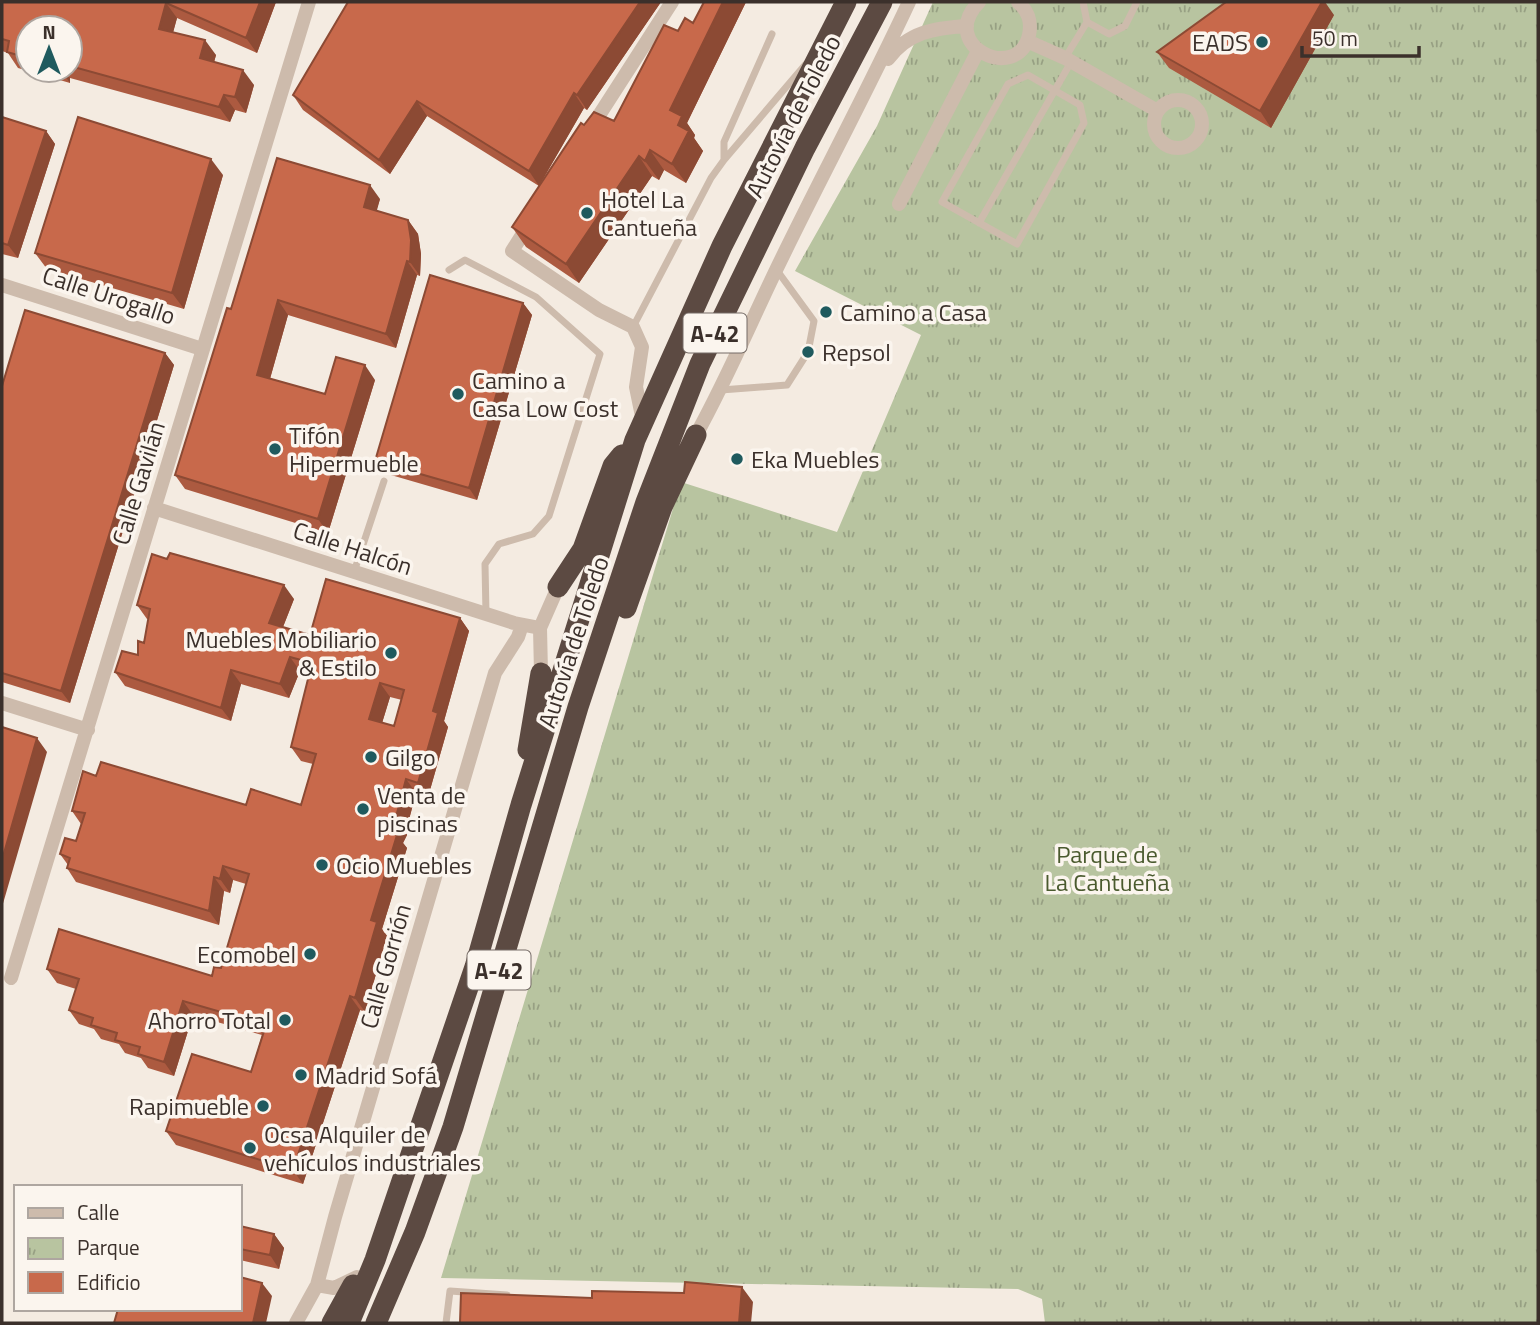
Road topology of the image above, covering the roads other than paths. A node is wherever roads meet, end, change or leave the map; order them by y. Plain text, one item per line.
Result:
1 (309, 2) edge
2 (672, 2) edge
3 (882, 2) edge
4 (909, 2) edge
5 (979, 2) edge
6 (1018, 2) edge
7 (1083, 2) edge
8 (1137, 2) edge
9 (845, 3) edge
10 (1087, 22) junction
11 (967, 26) junction
12 (772, 34) dead end
13 (825, 40) junction
14 (1027, 41) junction
15 (978, 51) junction
16 (1068, 60) junction
17 (871, 83) junction
18 (1055, 90) junction
19 (1156, 110) dead end
20 (583, 140) edge
21 (724, 160) junction
22 (899, 204) dead end
23 (540, 207) edge
24 (979, 223) junction
25 (776, 269) junction
26 (449, 270) dead end
27 (2, 285) edge
28 (633, 327) junction
29 (202, 349) junction
30 (721, 390) junction
31 (639, 431) junction
32 (696, 435) joint
33 (384, 481) dead end
34 (154, 508) junction
35 (354, 572) junction
36 (558, 587) joint
37 (486, 614) junction
38 (522, 625) junction
39 (540, 628) junction
40 (541, 673) joint
41 (587, 681) junction
42 (2, 703) edge
43 (88, 730) junction
44 (521, 804) junction
45 (11, 978) dead end
46 (415, 1232) junction
47 (375, 1260) junction
48 (357, 1277) junction
49 (317, 1285) junction
50 (513, 1296) edge
51 (296, 1323) edge
52 (332, 1323) edge
53 (349, 1323) edge
54 (376, 1323) edge
55 (384, 1323) edge
56 (446, 1323) edge

1 - 29 street, Calle Gavilán
2 - 20 street
3 - 41 highway, Autovía de Toledo / A-42
4 - 17 street
5 - 11 street
6 - 14 street
7 - 10 lane
8 - 10 lane
9 - 13 highway, Autovía de Toledo / A-42
10 - 16 lane
11 - 15 street
11 - 17 street
12 - 21 lane
13 - 21 lane
13 - 31 highway, Autovía de Toledo / A-42
14 - 15 street
14 - 16 street
15 - 22 street
16 - 18 lane
16 - 19 street
17 - 25 street
18 - 24 lane
18 - 24 lane
18 - 24 lane
21 - 28 lane
23 - 28 street
25 - 30 street
25 - 30 lane
26 - 37 lane
27 - 29 street, Calle Urogallo
28 - 31 street
29 - 34 street, Calle Gavilán
30 - 32 street
31 - 36 highway
31 - 44 highway, Autovía de Toledo / A-42
32 - 41 highway
33 - 35 lane
34 - 35 street, Calle Halcón
34 - 43 street, Calle Gavilán
35 - 37 street, Calle Halcón
36 - 39 street
37 - 38 street, Calle Halcón
38 - 39 street, Calle Halcón
38 - 49 street, Calle Gorrión
39 - 40 street
40 - 44 highway
41 - 46 highway, Autovía de Toledo / A-42
42 - 43 street
43 - 45 street, Calle Gavilán
44 - 47 highway, Autovía de Toledo / A-42
46 - 54 highway, Autovía de Toledo / A-42
46 - 55 highway
47 - 48 highway
47 - 53 highway, Autovía de Toledo / A-42
48 - 49 street
48 - 52 highway
49 - 51 street, Calle Gorrión
50 - 56 lane

